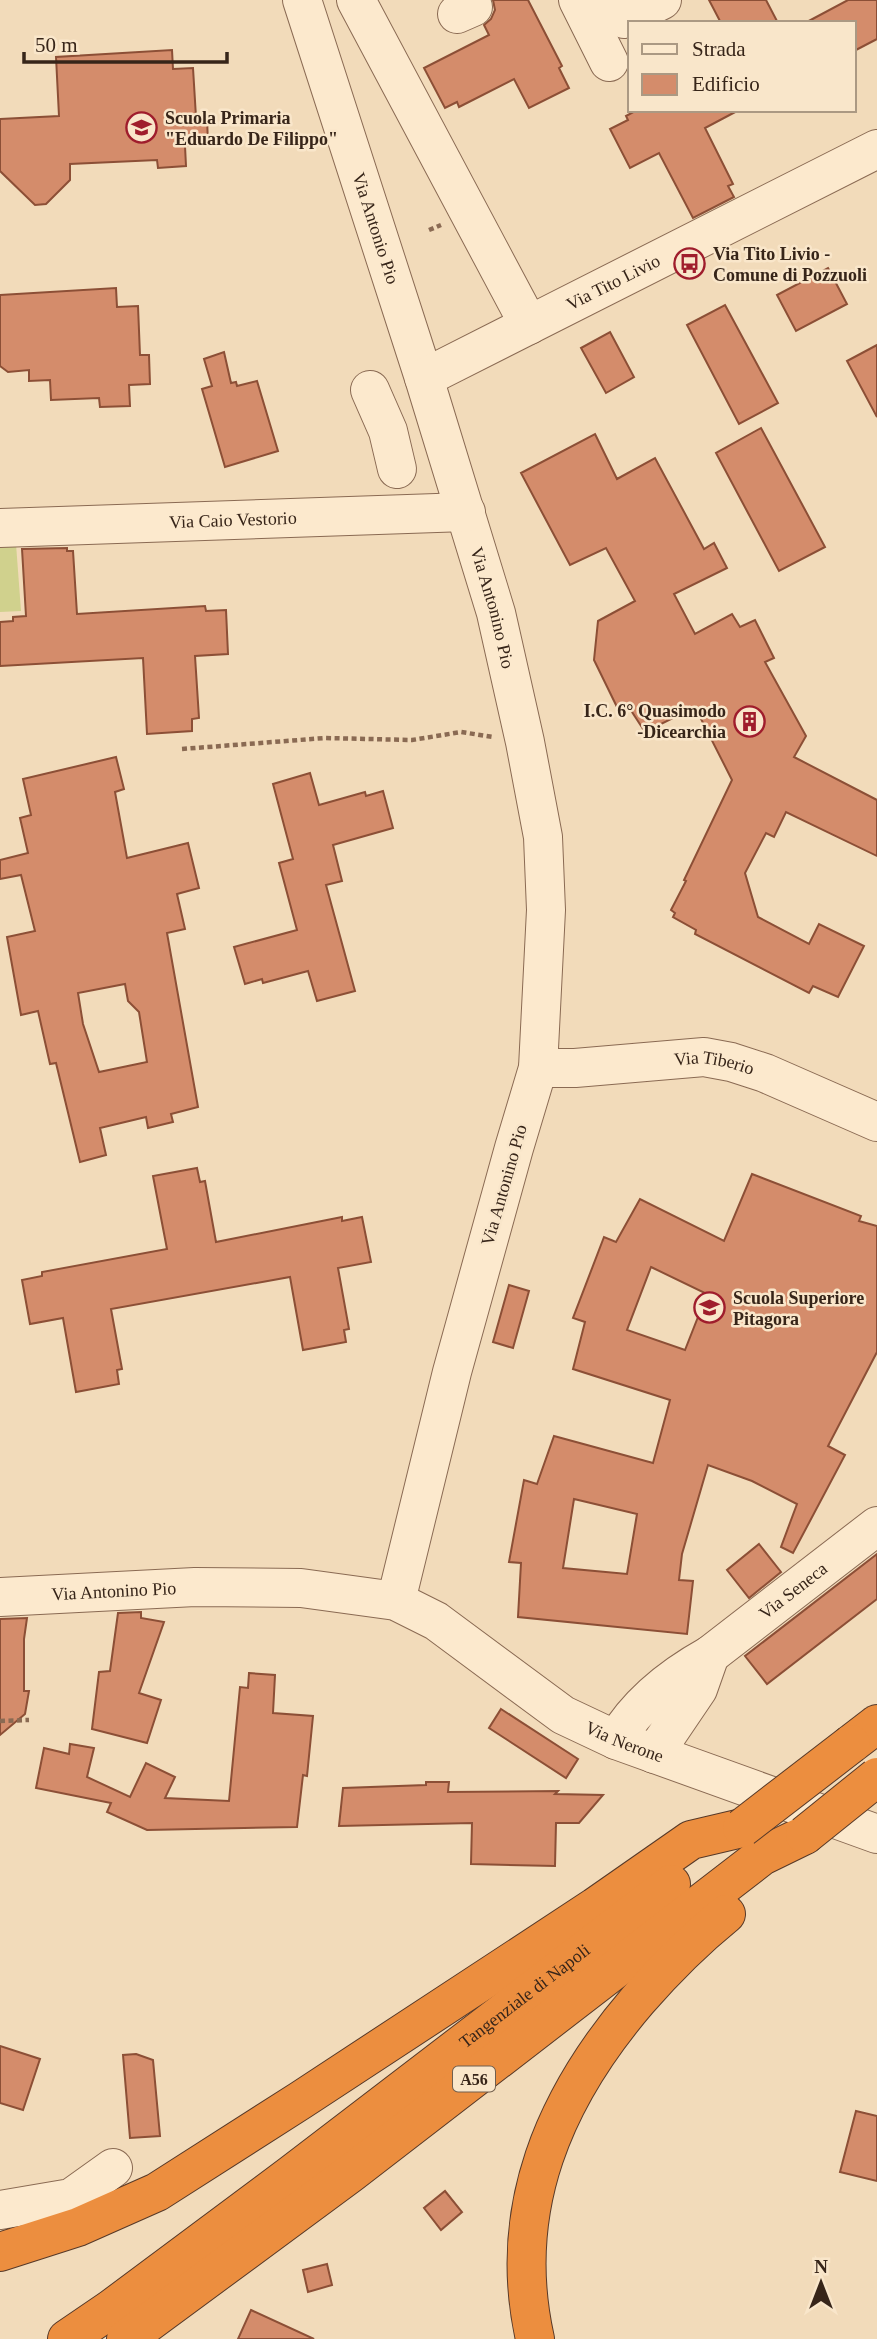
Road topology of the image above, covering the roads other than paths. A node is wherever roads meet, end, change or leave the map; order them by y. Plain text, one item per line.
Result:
1 (302, 0) edge
2 (356, 0) edge
3 (578, 0) edge
4 (662, 0) edge
5 (630, 21) edge
6 (619, 28) edge
7 (877, 149) edge
8 (529, 325) junction
9 (424, 378) junction
10 (370, 390) dead end
11 (397, 470) dead end
12 (466, 512) junction
13 (0, 528) edge
14 (538, 1068) junction
15 (877, 1122) edge
16 (877, 1526) edge
17 (0, 1597) edge
18 (396, 1601) junction
19 (710, 1655) junction
20 (864, 1734) edge
21 (615, 1740) junction
22 (654, 1754) junction
23 (877, 1777) edge
24 (742, 1828) junction
25 (877, 1834) edge
26 (804, 1835) junction
27 (113, 2168) dead end
28 (0, 2210) edge
29 (0, 2252) edge
30 (128, 2325) edge
31 (67, 2339) edge
32 (535, 2339) edge

1 - 9 street, Via Antonio Pio
2 - 8 street
3 - 6 street
4 - 5 street
7 - 8 street, Via Tito Livio
8 - 9 street, Via Tito Livio
9 - 12 street, Via Antonino Pio
10 - 11 street
12 - 13 street, Via Caio Vestorio
12 - 14 street, Via Antonino Pio
14 - 15 street, Via Tiberio
14 - 18 street, Via Antonino Pio
16 - 19 street, Via Seneca
17 - 18 street, Via Antonino Pio
18 - 21 street, Via Nerone
19 - 21 street, Via Seneca
19 - 22 street
20 - 24 highway, Tangenziale di Napoli / A56, bridge
21 - 22 street, Via Nerone
22 - 25 street, Via Nerone
23 - 26 highway, Tangenziale di Napoli / A56, bridge
24 - 29 highway
24 - 30 highway, Tangenziale di Napoli / A56
26 - 30 highway, Tangenziale di Napoli / A56
26 - 32 highway
27 - 28 street
30 - 31 highway, Tangenziale di Napoli / A56

